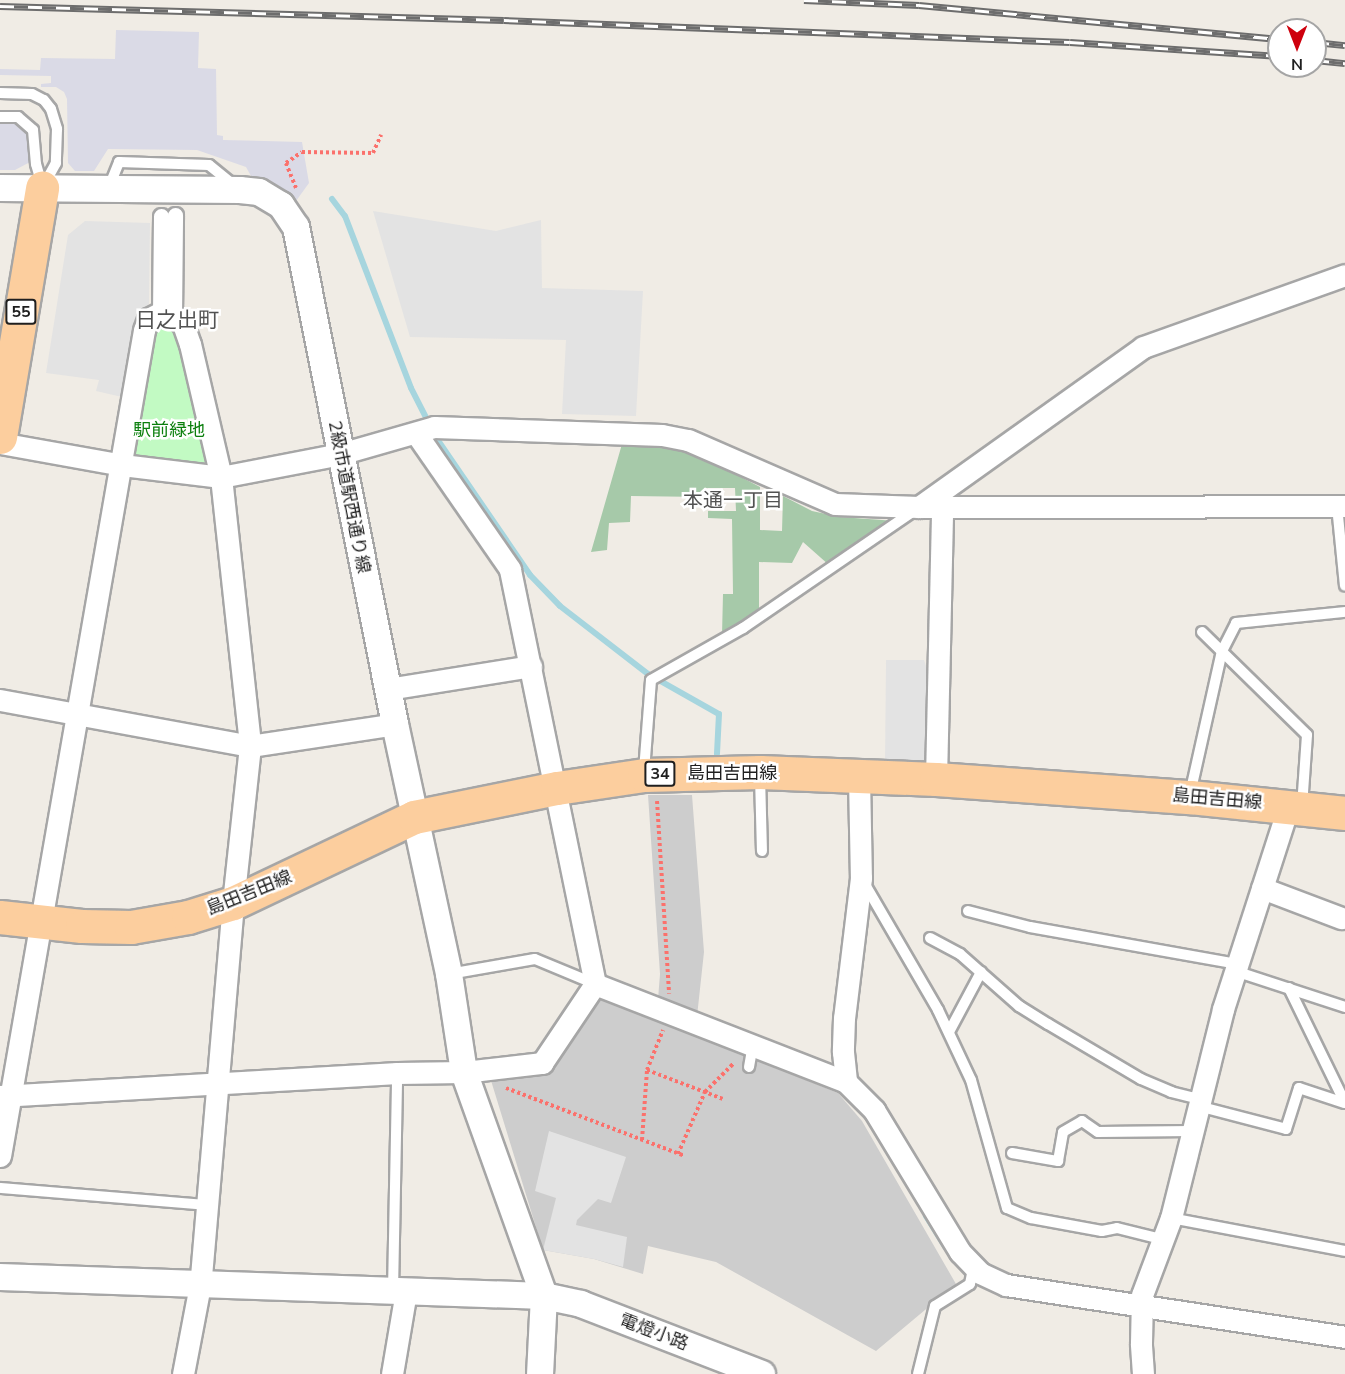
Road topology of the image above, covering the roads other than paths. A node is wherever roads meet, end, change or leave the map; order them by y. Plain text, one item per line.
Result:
1 (0, 93) edge
2 (0, 117) edge
3 (0, 188) edge
4 (42, 188) junction
5 (168, 216) dead end
6 (1345, 275) edge
7 (167, 315) junction
8 (416, 433) junction
9 (0, 437) edge
10 (0, 443) edge
11 (340, 454) junction
12 (123, 465) junction
13 (221, 477) junction
14 (1341, 506) edge
15 (919, 507) junction
16 (942, 507) junction
17 (1345, 586) edge
18 (1345, 612) edge
19 (1202, 632) dead end
20 (1222, 651) junction
21 (531, 666) junction
22 (388, 689) junction
23 (0, 700) edge
24 (79, 714) junction
25 (394, 724) junction
26 (250, 746) junction
27 (760, 772) junction
28 (650, 775) junction
29 (859, 777) junction
30 (936, 778) junction
31 (556, 788) junction
32 (1190, 797) junction
33 (1295, 806) junction
34 (1345, 813) edge
35 (414, 817) junction
36 (762, 851) dead end
37 (861, 878) junction
38 (1262, 888) junction
39 (233, 903) junction
40 (968, 911) dead end
41 (0, 918) edge
42 (1341, 918) dead end
43 (41, 922) junction
44 (930, 938) dead end
45 (1236, 967) junction
46 (981, 972) junction
47 (449, 974) junction
48 (595, 984) junction
49 (1289, 988) junction
50 (1345, 1007) edge
51 (948, 1032) junction
52 (753, 1044) junction
53 (749, 1067) dead end
54 (465, 1072) junction
55 (397, 1073) junction
56 (846, 1082) junction
57 (218, 1085) junction
58 (6, 1096) edge
59 (1199, 1103) junction
60 (1345, 1103) edge
61 (1192, 1131) junction
62 (1012, 1153) dead end
63 (0, 1156) edge
64 (0, 1188) edge
65 (206, 1205) junction
66 (1171, 1218) junction
67 (1161, 1239) junction
68 (1345, 1251) edge
69 (973, 1268) dead end
70 (0, 1277) edge
71 (200, 1285) junction
72 (400, 1291) junction
73 (544, 1296) junction
74 (1142, 1305) junction
75 (1345, 1337) edge
76 (183, 1374) edge
77 (392, 1374) edge
78 (540, 1374) edge
79 (762, 1374) edge
80 (918, 1374) edge
81 (1143, 1374) edge

1 - 4 lane
2 - 4 lane
3 - 4 street
4 - 9 main road, 55
4 - 11 street, 2級市道駅西通り線
5 - 7 street
6 - 15 street
7 - 12 street
7 - 13 street
8 - 11 street
8 - 15 street
8 - 21 street
10 - 12 street
11 - 13 street
11 - 22 street, 2級市道駅西通り線
12 - 13 street
12 - 24 street
13 - 26 street
14 - 16 street
14 - 17 lane
15 - 16 street
15 - 28 lane
16 - 30 street
18 - 20 lane
19 - 20 lane
20 - 32 lane
20 - 33 lane
21 - 22 street
21 - 31 street
22 - 25 street, 2級市道駅西通り線
23 - 24 street
24 - 26 street
24 - 43 street
25 - 26 street
25 - 35 street, 2級市道駅西通り線
26 - 39 street
27 - 28 main road, 島田吉田線 / 34
27 - 29 main road, 島田吉田線 / 34
27 - 36 lane
28 - 31 main road, 島田吉田線 / 34
29 - 30 main road, 島田吉田線 / 34
29 - 37 street
30 - 32 main road, 島田吉田線 / 34
31 - 35 main road, 島田吉田線 / 34
31 - 48 street
32 - 33 main road, 島田吉田線 / 34
33 - 34 main road, 島田吉田線 / 34
33 - 38 street
35 - 39 main road, 島田吉田線 / 34
35 - 47 street, 2級市道駅西通り線
37 - 51 lane
37 - 56 street
38 - 42 street
38 - 45 street
39 - 43 main road, 島田吉田線 / 34
39 - 57 street
40 - 45 lane
41 - 43 main road, 島田吉田線 / 34
43 - 58 street
44 - 46 lane
45 - 49 lane
45 - 59 street
46 - 51 lane
46 - 59 lane
47 - 48 lane
47 - 54 street, 2級市道駅西通り線
48 - 52 street
48 - 54 street
49 - 50 lane
49 - 60 lane
51 - 67 lane
52 - 53 lane
52 - 56 street
54 - 55 street
54 - 73 street, 2級市道駅西通り線
55 - 57 street
55 - 72 lane
56 - 74 street
57 - 58 street
57 - 65 street
58 - 63 street
59 - 60 lane
59 - 61 street
61 - 62 lane
61 - 66 street
64 - 65 lane
65 - 71 street
66 - 67 street
66 - 68 lane
67 - 74 street
69 - 80 lane
70 - 71 street, 電燈小路
71 - 72 street, 電燈小路
71 - 76 street
72 - 73 street, 電燈小路
72 - 77 street
73 - 78 street
73 - 79 street, 電燈小路
74 - 75 street
74 - 81 street

